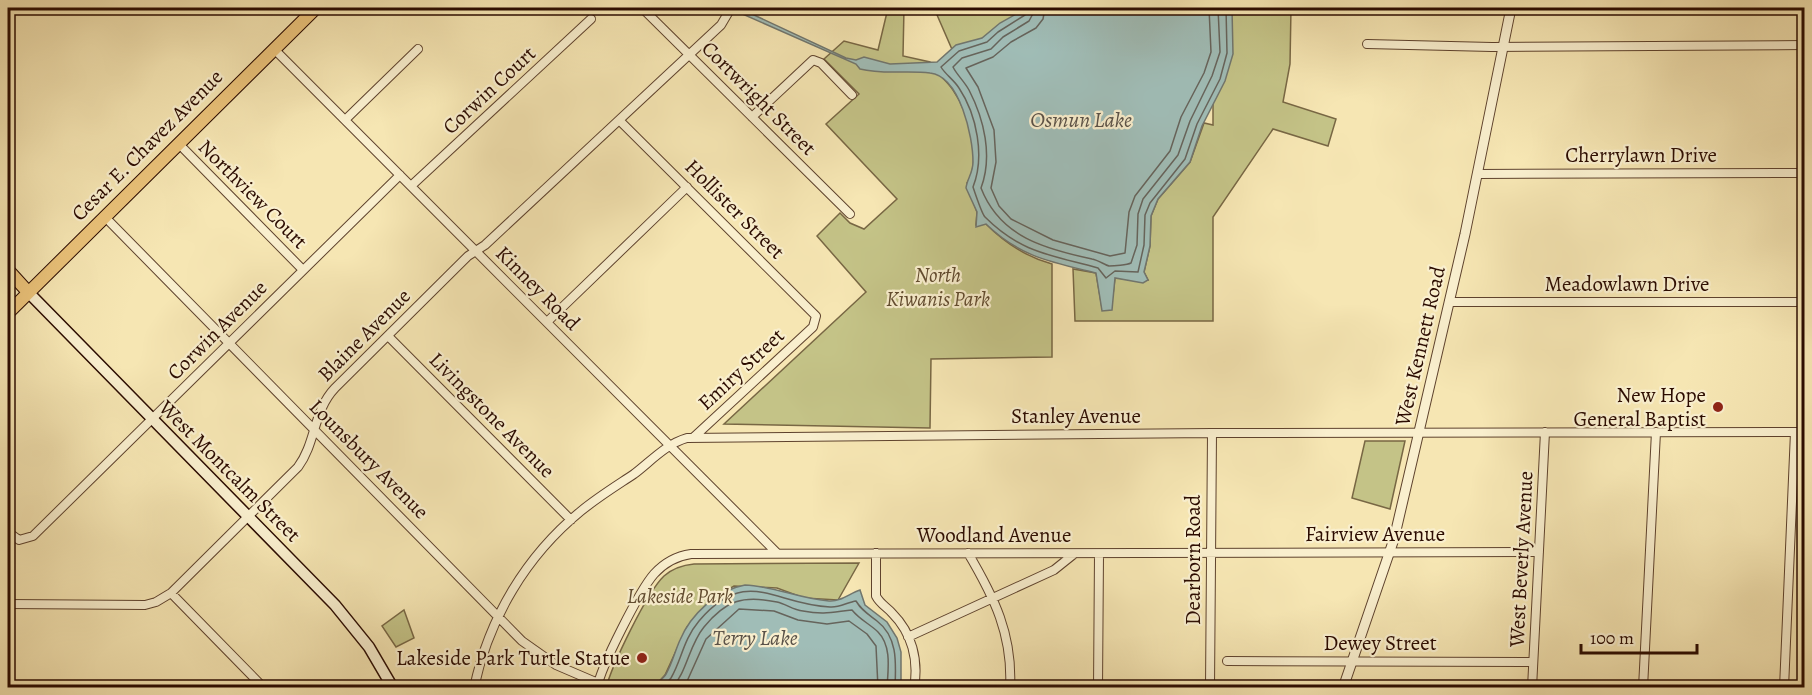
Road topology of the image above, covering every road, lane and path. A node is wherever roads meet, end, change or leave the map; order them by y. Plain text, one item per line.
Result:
1 (316, 8) edge
2 (642, 8) edge
3 (731, 8) edge
4 (1511, 8) edge
5 (591, 19) dead end
6 (1367, 44) dead end
7 (1804, 45) edge
8 (1503, 46) junction
9 (274, 49) junction
10 (418, 49) dead end
11 (690, 55) junction
12 (852, 95) dead end
13 (752, 117) junction
14 (345, 120) junction
15 (620, 120) junction
16 (178, 143) junction
17 (1804, 173) edge
18 (1478, 174) junction
19 (400, 175) junction
20 (411, 186) junction
21 (687, 187) junction
22 (850, 214) dead end
23 (104, 216) junction
24 (476, 251) junction
25 (8, 270) edge
26 (303, 270) junction
27 (28, 292) junction
28 (1449, 302) junction
29 (1804, 302) edge
30 (8, 313) edge
31 (548, 322) junction
32 (813, 327) joint
33 (388, 336) junction
34 (229, 343) junction
35 (152, 419) junction
36 (314, 429) junction
37 (1545, 432) junction
38 (1656, 432) junction
39 (1795, 432) junction
40 (1804, 432) edge
41 (1212, 433) junction
42 (1419, 433) junction
43 (694, 437) junction
44 (670, 446) junction
45 (248, 517) junction
46 (571, 520) junction
47 (8, 532) edge
48 (1391, 551) junction
49 (1539, 552) junction
50 (777, 553) junction
51 (876, 553) junction
52 (968, 553) junction
53 (1211, 553) junction
54 (1074, 554) junction
55 (1099, 554) junction
56 (171, 593) junction
57 (994, 597) junction
58 (8, 604) edge
59 (498, 616) junction
60 (908, 637) junction
61 (1227, 661) dead end
62 (1353, 661) junction
63 (1533, 662) junction
64 (597, 685) edge
65 (264, 687) edge
66 (393, 687) edge
67 (474, 687) edge
68 (914, 687) edge
69 (1010, 687) edge
70 (1098, 687) edge
71 (1210, 687) edge
72 (1343, 687) edge
73 (1532, 687) edge
74 (1643, 687) edge
75 (1784, 687) edge

1 - 9 main road, Cesar E. Chavez Avenue
2 - 11 street, Cortwright Street
3 - 11 street, Blaine Avenue
4 - 8 street, West Kennett Road
5 - 20 street, Corwin Court
6 - 8 street
7 - 8 street
8 - 18 street, West Kennett Road
9 - 14 street, Kinney Road
9 - 16 main road, Cesar E. Chavez Avenue
10 - 14 street
11 - 13 street, Cortwright Street
11 - 15 street, Blaine Avenue
12 - 13 street
13 - 22 street, Cortwright Street
14 - 19 street, Kinney Road
15 - 21 street, Hollister Street
15 - 24 street, Blaine Avenue
16 - 23 main road, Cesar E. Chavez Avenue
16 - 26 street, Northview Court
17 - 18 street, Cherrylawn Drive
18 - 28 street, West Kennett Road
19 - 20 street, Kinney Road
19 - 26 street, Corwin Avenue
20 - 24 street, Kinney Road
21 - 31 street
21 - 32 street, Hollister Street
23 - 27 main road, Cesar E. Chavez Avenue
23 - 34 street, Lounsbury Avenue
24 - 31 street, Kinney Road
24 - 33 street, Blaine Avenue
25 - 27 main road
26 - 34 street, Corwin Avenue
27 - 30 main road, Cesar E. Chavez Avenue
27 - 35 main road, West Montcalm Street
28 - 29 street, Meadowlawn Drive
28 - 42 street, West Kennett Road
31 - 44 street, Kinney Road
32 - 43 street, Emiry Street
33 - 36 street, Blaine Avenue
33 - 46 street, Livingstone Avenue
34 - 35 street, Corwin Avenue
34 - 36 street, Lounsbury Avenue
35 - 45 main road, West Montcalm Street
35 - 47 street, Corwin Avenue
36 - 45 street, Blaine Avenue
36 - 59 street, Lounsbury Avenue
37 - 38 street, Stanley Avenue
37 - 42 street, Stanley Avenue
37 - 49 street, West Beverly Avenue
38 - 39 street, Stanley Avenue
38 - 74 street
39 - 40 street, Stanley Avenue
39 - 75 street
41 - 42 street, Stanley Avenue
41 - 43 street, Stanley Avenue
41 - 53 street, Dearborn Road
42 - 48 street, West Kennett Road
43 - 44 street, Stanley Avenue
44 - 46 street, Stanley Avenue
44 - 50 street, Kinney Road
45 - 56 street, Blaine Avenue
45 - 66 main road, West Montcalm Street
46 - 59 street, Stanley Avenue
48 - 49 street, Fairview Avenue
48 - 53 street, Fairview Avenue
48 - 62 street, West Kennett Road
49 - 63 street, West Beverly Avenue
50 - 51 street, Woodland Avenue
50 - 64 street, Woodland Avenue
51 - 52 street, Woodland Avenue
51 - 60 street
52 - 54 street, Woodland Avenue
52 - 57 street
53 - 55 street, Woodland Avenue
53 - 71 street, Dearborn Road
54 - 55 street, Woodland Avenue
54 - 57 street
55 - 70 street
56 - 58 street, Blaine Avenue
56 - 65 street
57 - 60 street
57 - 69 street
59 - 64 street, Lounsbury Avenue
59 - 67 street, Stanley Avenue
60 - 68 street
61 - 62 street, Dewey Street
62 - 63 street, Dewey Street
62 - 72 street, West Kennett Road
63 - 73 street, West Beverly Avenue

